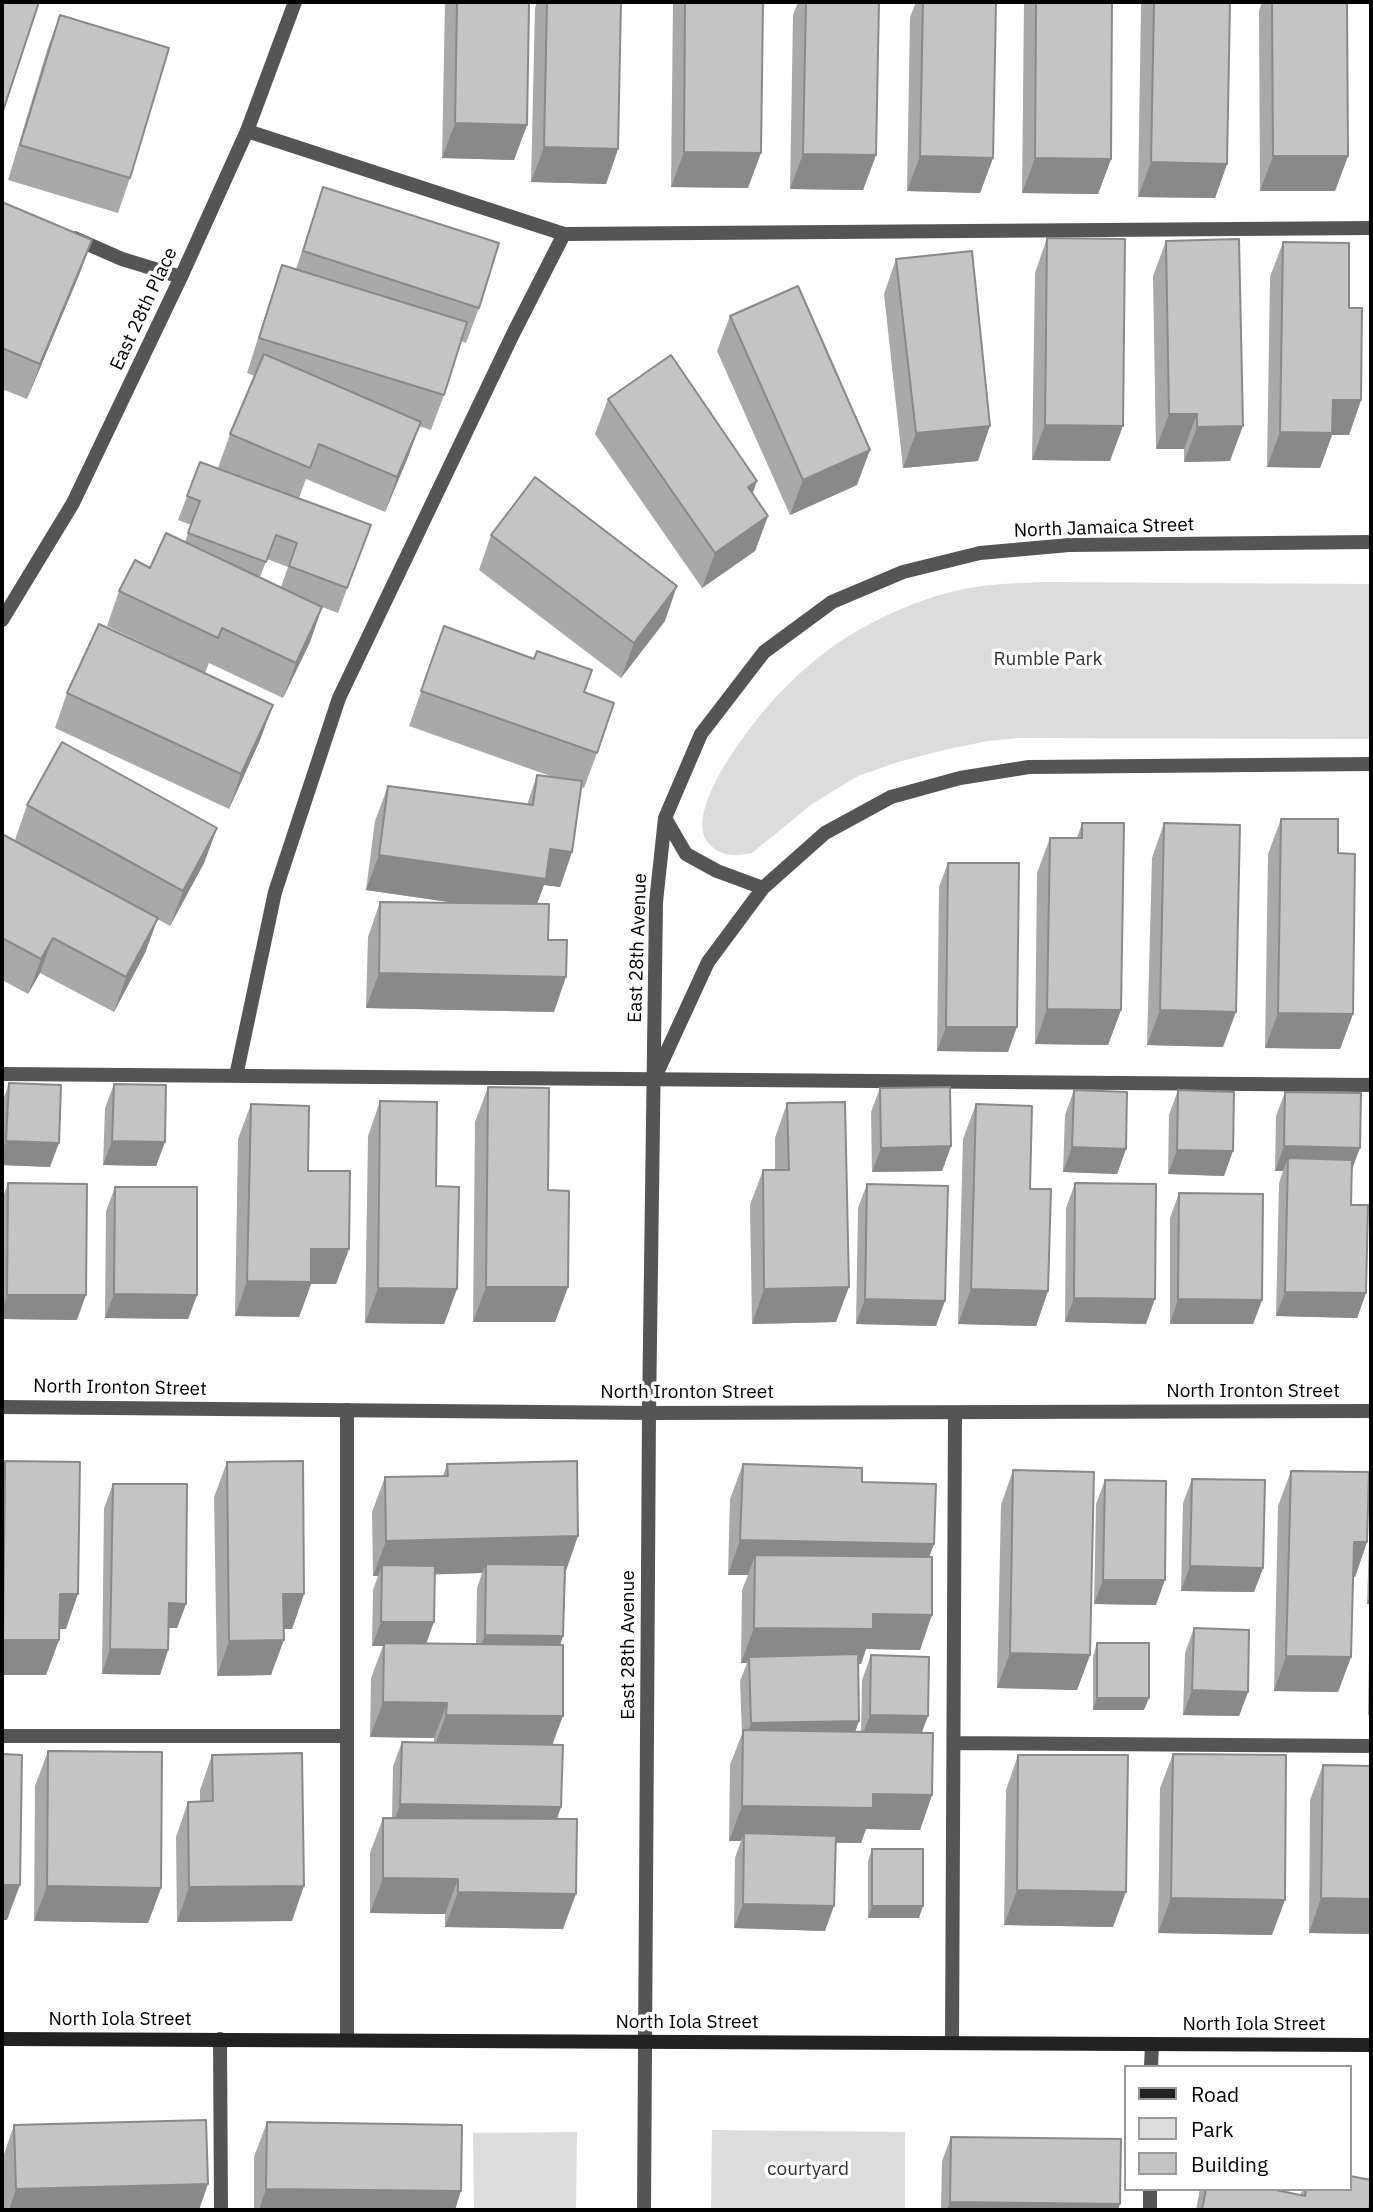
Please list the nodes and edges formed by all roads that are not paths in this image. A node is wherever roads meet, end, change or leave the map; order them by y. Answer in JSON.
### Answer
{"nodes":[{"id":1,"x":295,"y":2,"type":"edge"},
{"id":2,"x":247,"y":131,"type":"junction"},
{"id":3,"x":1371,"y":228,"type":"edge"},
{"id":4,"x":62,"y":233,"type":"edge"},
{"id":5,"x":564,"y":234,"type":"junction"},
{"id":6,"x":181,"y":277,"type":"junction"},
{"id":7,"x":1371,"y":542,"type":"edge"},
{"id":8,"x":2,"y":620,"type":"edge"},
{"id":9,"x":1371,"y":764,"type":"edge"},
{"id":10,"x":665,"y":818,"type":"junction"},
{"id":11,"x":764,"y":888,"type":"junction"},
{"id":12,"x":2,"y":1074,"type":"edge"},
{"id":13,"x":236,"y":1076,"type":"junction"},
{"id":14,"x":654,"y":1079,"type":"junction"},
{"id":15,"x":1371,"y":1085,"type":"edge"},
{"id":16,"x":2,"y":1407,"type":"edge"},
{"id":17,"x":347,"y":1410,"type":"junction"},
{"id":18,"x":1371,"y":1411,"type":"edge"},
{"id":19,"x":649,"y":1413,"type":"junction"},
{"id":20,"x":956,"y":1413,"type":"junction"},
{"id":21,"x":2,"y":1736,"type":"edge"},
{"id":22,"x":347,"y":1737,"type":"junction"},
{"id":23,"x":954,"y":1743,"type":"junction"},
{"id":24,"x":1371,"y":1746,"type":"edge"},
{"id":25,"x":2,"y":2039,"type":"edge"},
{"id":26,"x":220,"y":2039,"type":"junction"},
{"id":27,"x":347,"y":2040,"type":"junction"},
{"id":28,"x":647,"y":2042,"type":"junction"},
{"id":29,"x":952,"y":2043,"type":"junction"},
{"id":30,"x":1152,"y":2044,"type":"junction"},
{"id":31,"x":1371,"y":2045,"type":"edge"},
{"id":32,"x":1151,"y":2065,"type":"edge"},
{"id":33,"x":1150,"y":2191,"type":"edge"},
{"id":34,"x":221,"y":2210,"type":"edge"},
{"id":35,"x":645,"y":2210,"type":"edge"},
{"id":36,"x":1150,"y":2210,"type":"edge"}],
"edges":[{"from":1,"to":2,"type":"street","name":"East 28th Place"},
{"from":2,"to":5,"type":"street"},
{"from":2,"to":6,"type":"street","name":"East 28th Place"},
{"from":3,"to":5,"type":"street"},
{"from":4,"to":6,"type":"street"},
{"from":5,"to":13,"type":"street"},
{"from":6,"to":8,"type":"street","name":"East 28th Place"},
{"from":7,"to":10,"type":"street","name":"North Jamaica Street"},
{"from":9,"to":11,"type":"street"},
{"from":10,"to":11,"type":"street"},
{"from":10,"to":14,"type":"street","name":"East 28th Avenue"},
{"from":11,"to":14,"type":"street","name":"East 28th Avenue"},
{"from":12,"to":13,"type":"street"},
{"from":13,"to":14,"type":"street"},
{"from":14,"to":15,"type":"street"},
{"from":14,"to":19,"type":"street","name":"East 28th Avenue"},
{"from":16,"to":17,"type":"street","name":"North Ironton Street"},
{"from":17,"to":19,"type":"street","name":"North Ironton Street"},
{"from":17,"to":22,"type":"street"},
{"from":18,"to":20,"type":"street","name":"North Ironton Street"},
{"from":19,"to":20,"type":"street","name":"North Ironton Street"},
{"from":19,"to":28,"type":"street","name":"East 28th Avenue"},
{"from":20,"to":23,"type":"street"},
{"from":21,"to":22,"type":"street"},
{"from":22,"to":27,"type":"street"},
{"from":23,"to":24,"type":"street"},
{"from":23,"to":29,"type":"street"},
{"from":25,"to":26,"type":"street","name":"North Iola Street"},
{"from":26,"to":27,"type":"street","name":"North Iola Street"},
{"from":26,"to":34,"type":"street"},
{"from":27,"to":28,"type":"street","name":"North Iola Street"},
{"from":28,"to":29,"type":"street","name":"North Iola Street"},
{"from":28,"to":35,"type":"street","name":"East 28th Avenue"},
{"from":29,"to":30,"type":"street","name":"North Iola Street"},
{"from":30,"to":31,"type":"street","name":"North Iola Street"},
{"from":30,"to":32,"type":"street"},
{"from":33,"to":36,"type":"street"}]}
